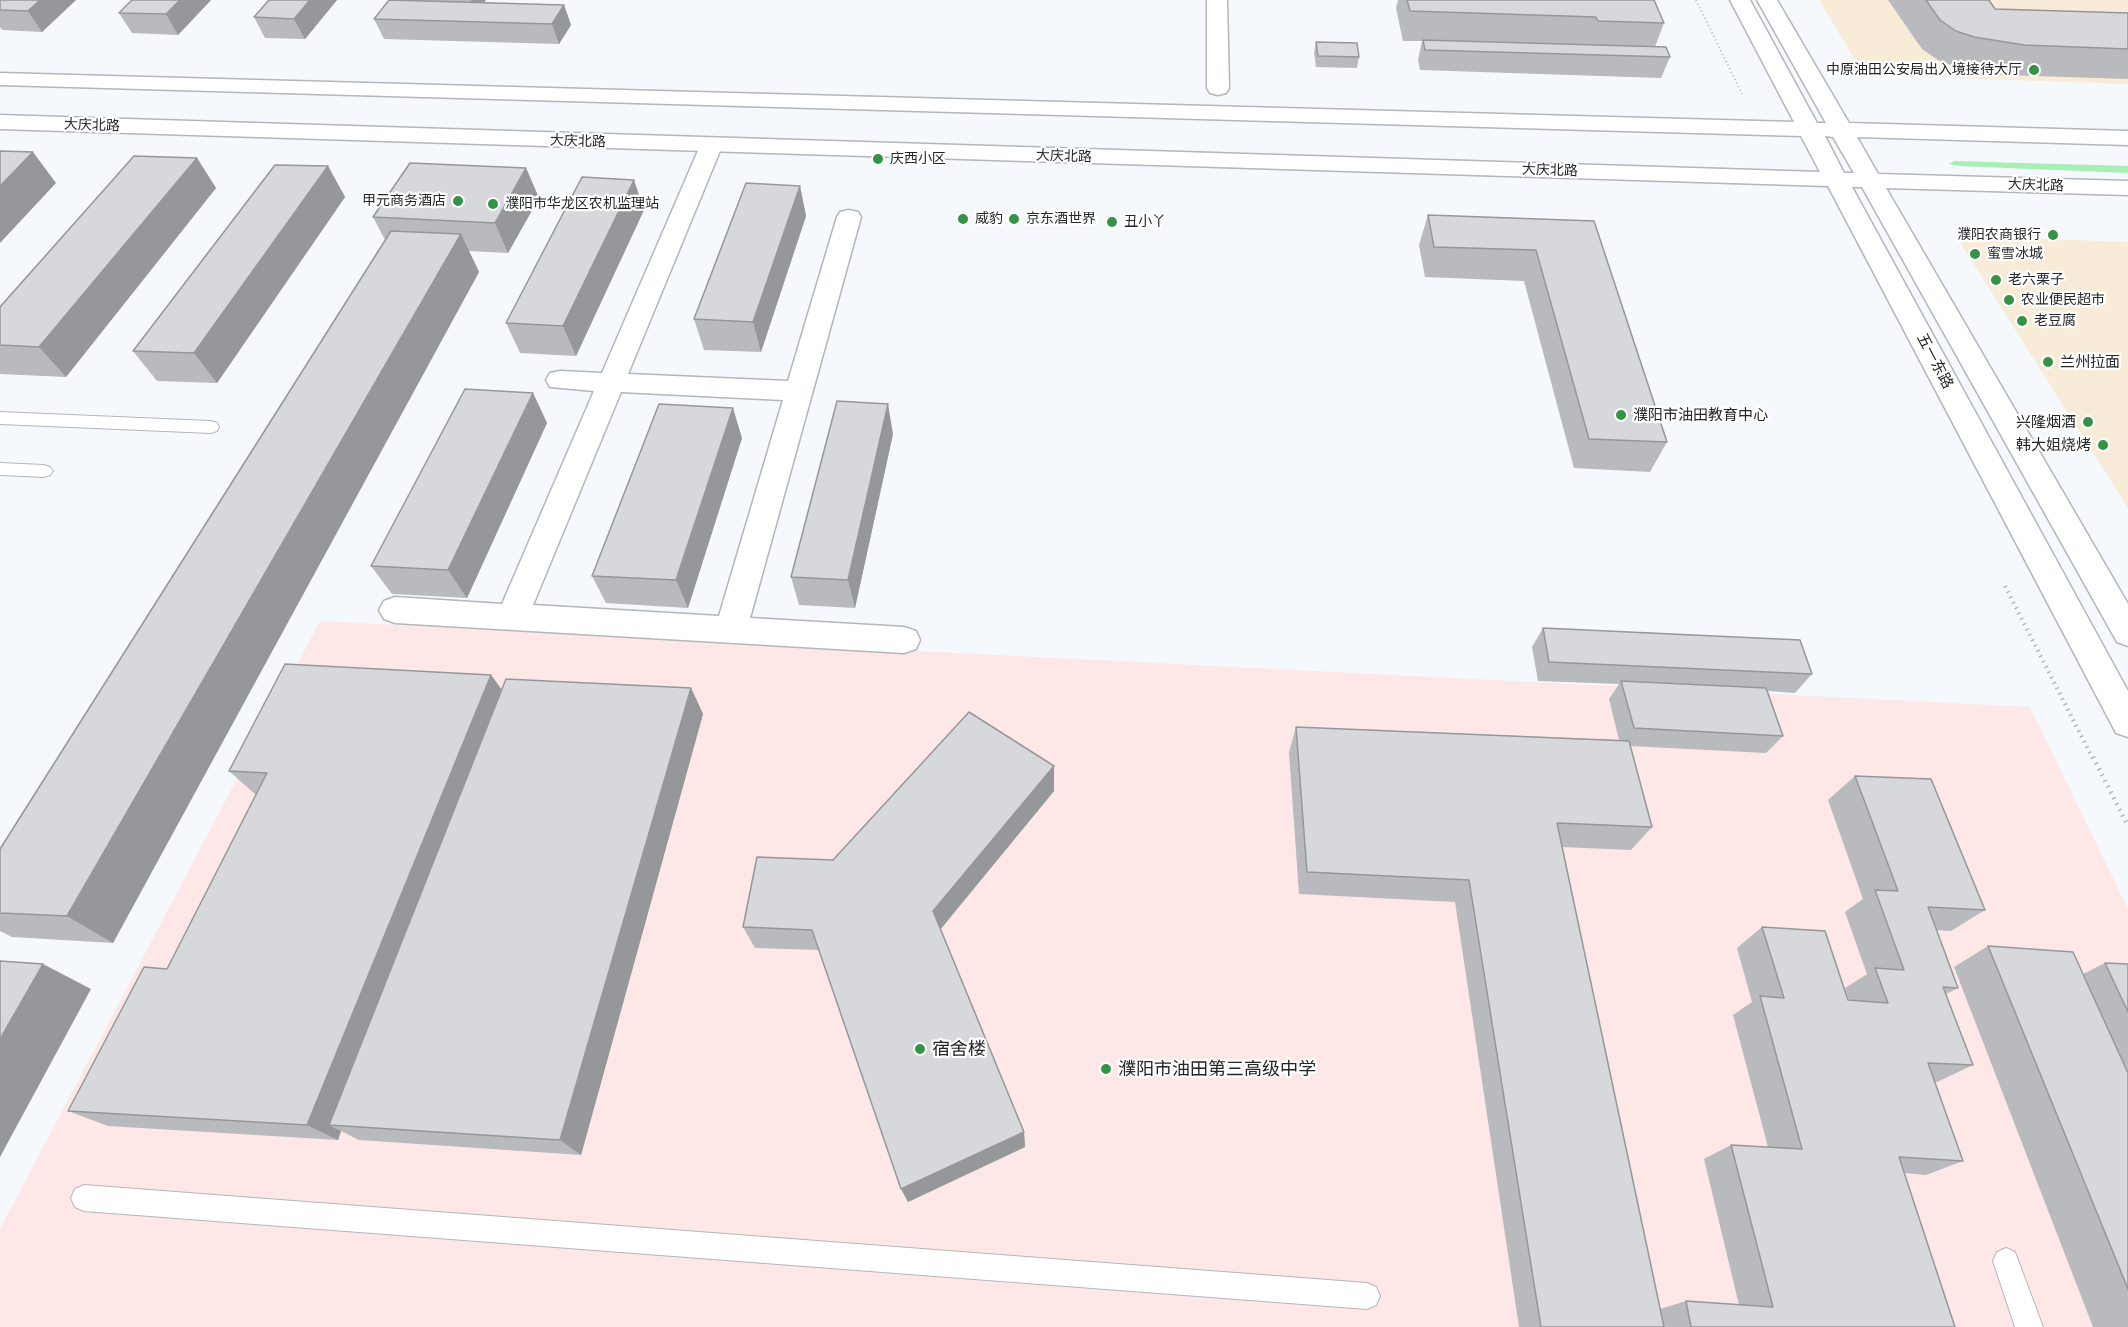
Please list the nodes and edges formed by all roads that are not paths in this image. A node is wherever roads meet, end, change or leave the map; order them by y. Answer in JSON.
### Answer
{"nodes":[{"id":1,"x":1216,"y":0,"type":"edge"},
{"id":2,"x":1740,"y":0,"type":"edge"},
{"id":3,"x":1767,"y":0,"type":"edge"},
{"id":4,"x":0,"y":79,"type":"edge"},
{"id":5,"x":1218,"y":88,"type":"dead end"},
{"id":6,"x":0,"y":122,"type":"edge"},
{"id":7,"x":1810,"y":129,"type":"junction"},
{"id":8,"x":1840,"y":130,"type":"junction"},
{"id":9,"x":2128,"y":138,"type":"edge"},
{"id":10,"x":711,"y":146,"type":"junction"},
{"id":11,"x":1837,"y":179,"type":"junction"},
{"id":12,"x":1868,"y":180,"type":"junction"},
{"id":13,"x":2128,"y":188,"type":"edge"},
{"id":14,"x":849,"y":217,"type":"dead end"},
{"id":15,"x":560,"y":380,"type":"dead end"},
{"id":16,"x":611,"y":382,"type":"junction"},
{"id":17,"x":799,"y":391,"type":"junction"},
{"id":18,"x":0,"y":417,"type":"edge"},
{"id":19,"x":212,"y":427,"type":"dead end"},
{"id":20,"x":0,"y":469,"type":"edge"},
{"id":21,"x":44,"y":471,"type":"dead end"},
{"id":22,"x":395,"y":610,"type":"dead end"},
{"id":23,"x":512,"y":617,"type":"junction"},
{"id":24,"x":731,"y":630,"type":"junction"},
{"id":25,"x":2128,"y":633,"type":"edge"},
{"id":26,"x":904,"y":640,"type":"dead end"},
{"id":27,"x":2128,"y":723,"type":"edge"},
{"id":28,"x":84,"y":1198,"type":"dead end"},
{"id":29,"x":2006,"y":1261,"type":"dead end"},
{"id":30,"x":1367,"y":1296,"type":"dead end"},
{"id":31,"x":2028,"y":1327,"type":"edge"}],
"edges":[{"from":1,"to":5,"type":"main road"},
{"from":2,"to":7,"type":"main road","name":"五一东路"},
{"from":3,"to":8,"type":"main road","name":"五一东路"},
{"from":4,"to":7,"type":"main road"},
{"from":6,"to":10,"type":"main road","name":"大庆北路"},
{"from":7,"to":8,"type":"main road"},
{"from":7,"to":11,"type":"main road","name":"五一东路"},
{"from":8,"to":9,"type":"main road"},
{"from":8,"to":12,"type":"main road","name":"五一东路"},
{"from":10,"to":11,"type":"main road","name":"大庆北路"},
{"from":10,"to":16,"type":"main road"},
{"from":11,"to":12,"type":"main road","name":"大庆北路"},
{"from":11,"to":27,"type":"main road","name":"五一东路"},
{"from":12,"to":13,"type":"main road","name":"大庆北路"},
{"from":12,"to":25,"type":"main road","name":"五一东路"},
{"from":14,"to":17,"type":"main road"},
{"from":15,"to":16,"type":"main road"},
{"from":16,"to":17,"type":"main road"},
{"from":16,"to":23,"type":"main road"},
{"from":17,"to":24,"type":"main road"},
{"from":18,"to":19,"type":"lane"},
{"from":20,"to":21,"type":"lane"},
{"from":22,"to":23,"type":"main road"},
{"from":23,"to":24,"type":"main road"},
{"from":24,"to":26,"type":"main road"},
{"from":28,"to":30,"type":"lane"},
{"from":29,"to":31,"type":"lane"}]}
